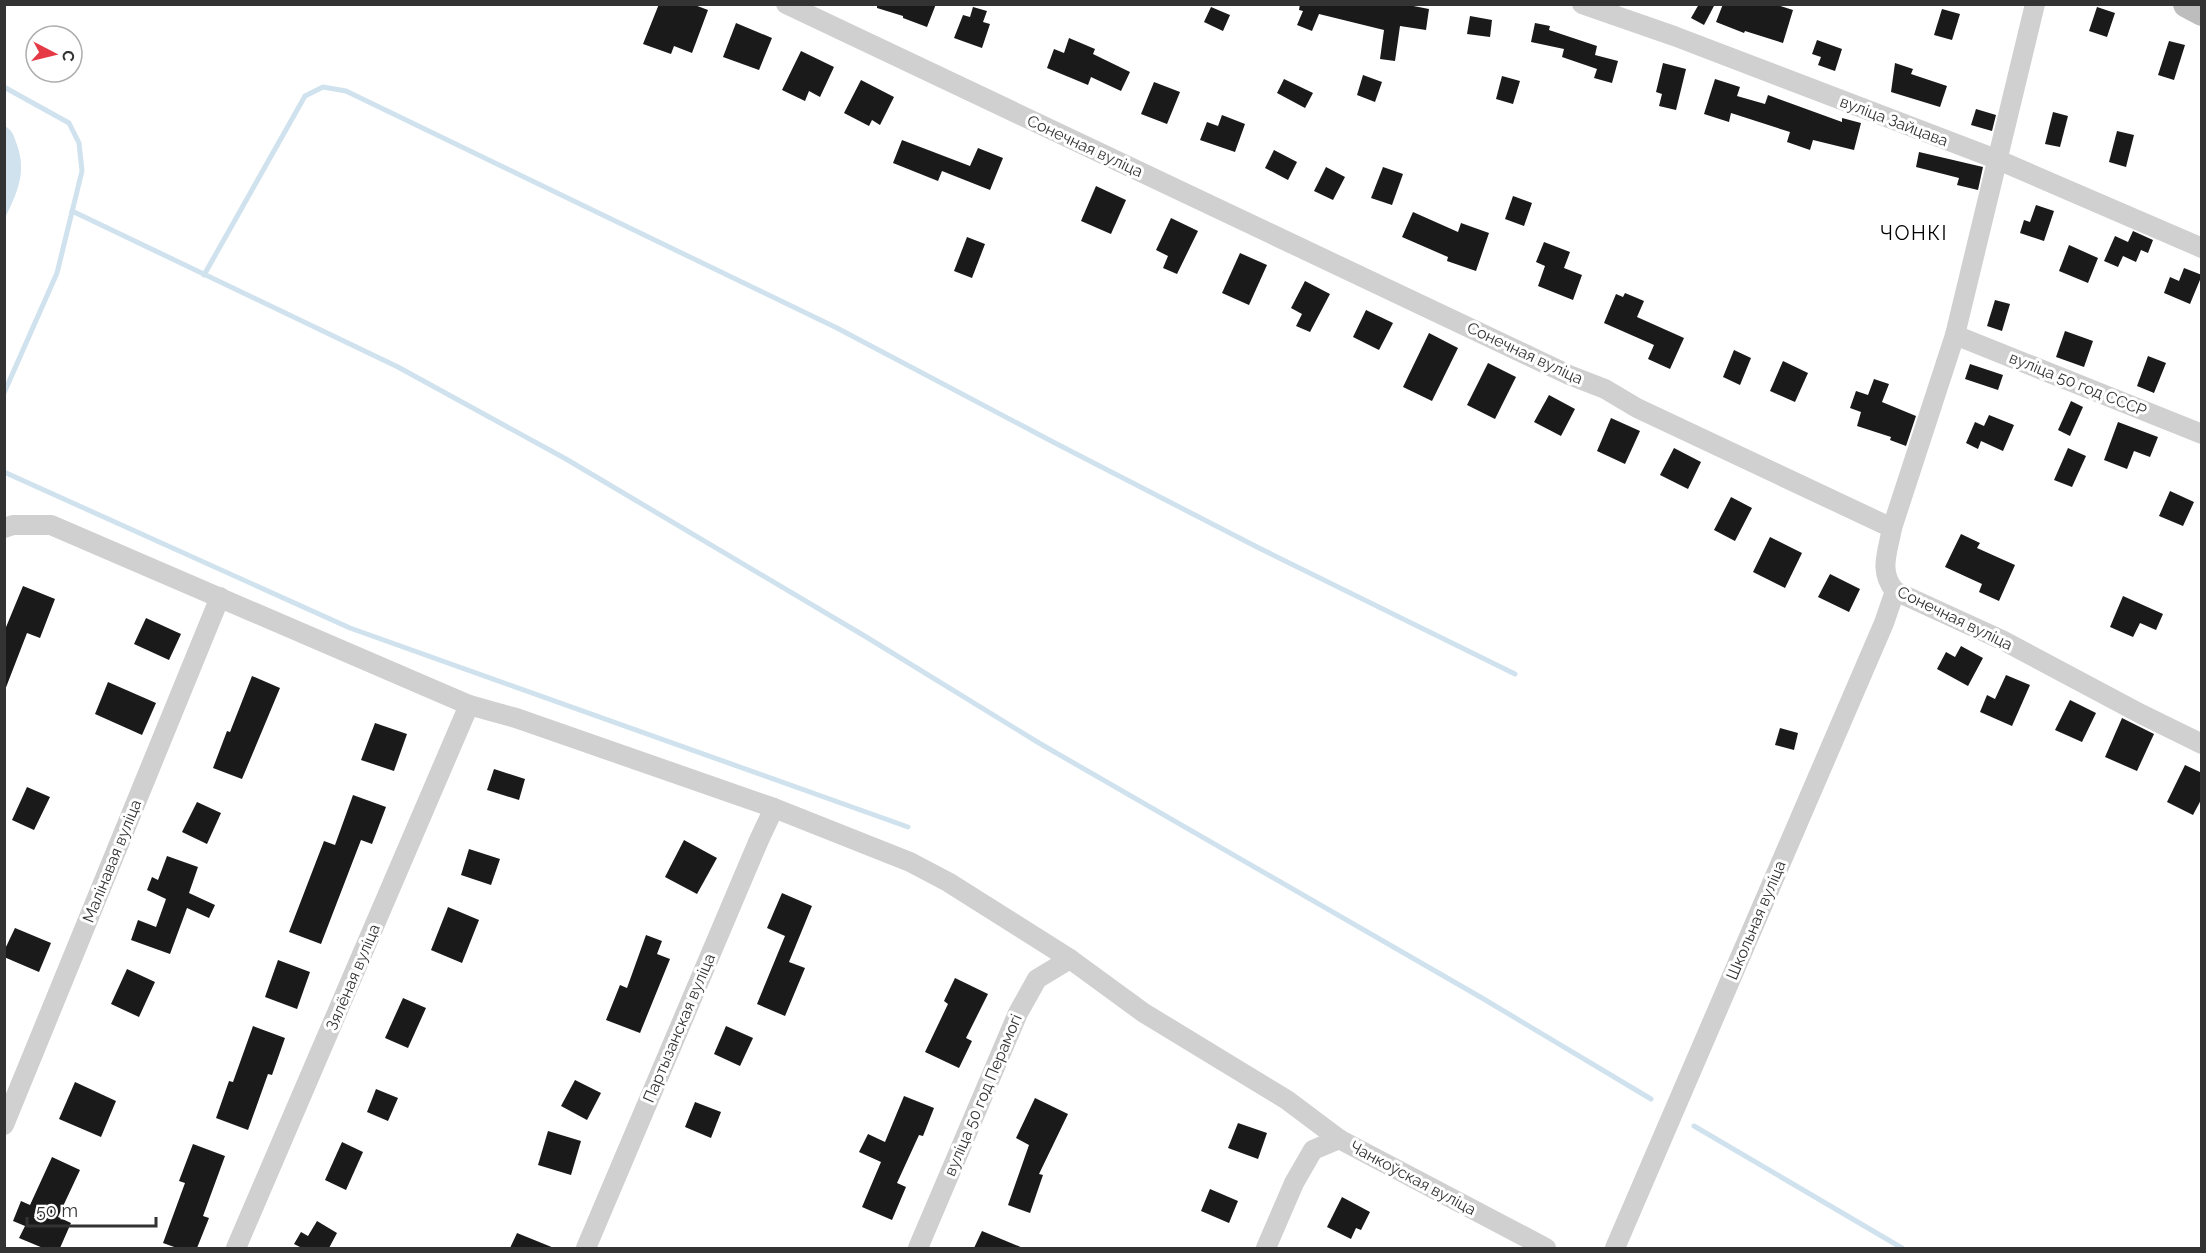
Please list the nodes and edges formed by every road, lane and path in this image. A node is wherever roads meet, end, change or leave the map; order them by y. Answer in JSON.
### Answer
{"nodes":[{"id":1,"x":786,"y":4,"type":"edge"},
{"id":2,"x":1582,"y":4,"type":"edge"},
{"id":3,"x":2035,"y":4,"type":"edge"},
{"id":4,"x":2187,"y":4,"type":"edge"},
{"id":5,"x":2202,"y":12,"type":"edge"},
{"id":6,"x":1996,"y":159,"type":"junction"},
{"id":7,"x":2202,"y":248,"type":"edge"},
{"id":8,"x":1955,"y":335,"type":"junction"},
{"id":9,"x":2202,"y":434,"type":"edge"},
{"id":10,"x":4,"y":528,"type":"edge"},
{"id":11,"x":1892,"y":528,"type":"junction"},
{"id":12,"x":1895,"y":591,"type":"junction"},
{"id":13,"x":220,"y":597,"type":"junction"},
{"id":14,"x":470,"y":705,"type":"junction"},
{"id":15,"x":2202,"y":744,"type":"edge"},
{"id":16,"x":774,"y":808,"type":"junction"},
{"id":17,"x":1070,"y":959,"type":"junction"},
{"id":18,"x":4,"y":1125,"type":"edge"},
{"id":19,"x":1339,"y":1139,"type":"junction"},
{"id":20,"x":236,"y":1248,"type":"edge"},
{"id":21,"x":586,"y":1248,"type":"edge"},
{"id":22,"x":918,"y":1248,"type":"edge"},
{"id":23,"x":1266,"y":1248,"type":"edge"},
{"id":24,"x":1546,"y":1248,"type":"edge"},
{"id":25,"x":1615,"y":1248,"type":"edge"}],
"edges":[{"from":1,"to":11,"type":"street","name":"Сонечная вуліца"},
{"from":2,"to":6,"type":"street","name":"вуліца Зайцава"},
{"from":3,"to":6,"type":"street"},
{"from":4,"to":5,"type":"street"},
{"from":6,"to":7,"type":"street","name":"вуліца Зайцава"},
{"from":6,"to":8,"type":"street"},
{"from":8,"to":9,"type":"street","name":"вуліца 50 год СССР"},
{"from":8,"to":11,"type":"street"},
{"from":10,"to":13,"type":"street"},
{"from":11,"to":12,"type":"street","name":"Сонечная вуліца"},
{"from":12,"to":15,"type":"street","name":"Сонечная вуліца"},
{"from":12,"to":25,"type":"street","name":"Школьная вуліца"},
{"from":13,"to":14,"type":"street"},
{"from":13,"to":18,"type":"street","name":"Малінавая вуліца"},
{"from":14,"to":16,"type":"street"},
{"from":14,"to":20,"type":"street","name":"Зялёная вуліца"},
{"from":16,"to":17,"type":"street"},
{"from":16,"to":21,"type":"street","name":"Партызанская вуліца"},
{"from":17,"to":19,"type":"street"},
{"from":17,"to":22,"type":"street","name":"вуліца 50 год Перамогі"},
{"from":19,"to":23,"type":"street","name":"Чанкоўская вуліца"},
{"from":19,"to":24,"type":"street","name":"Чанкоўская вуліца"}]}
